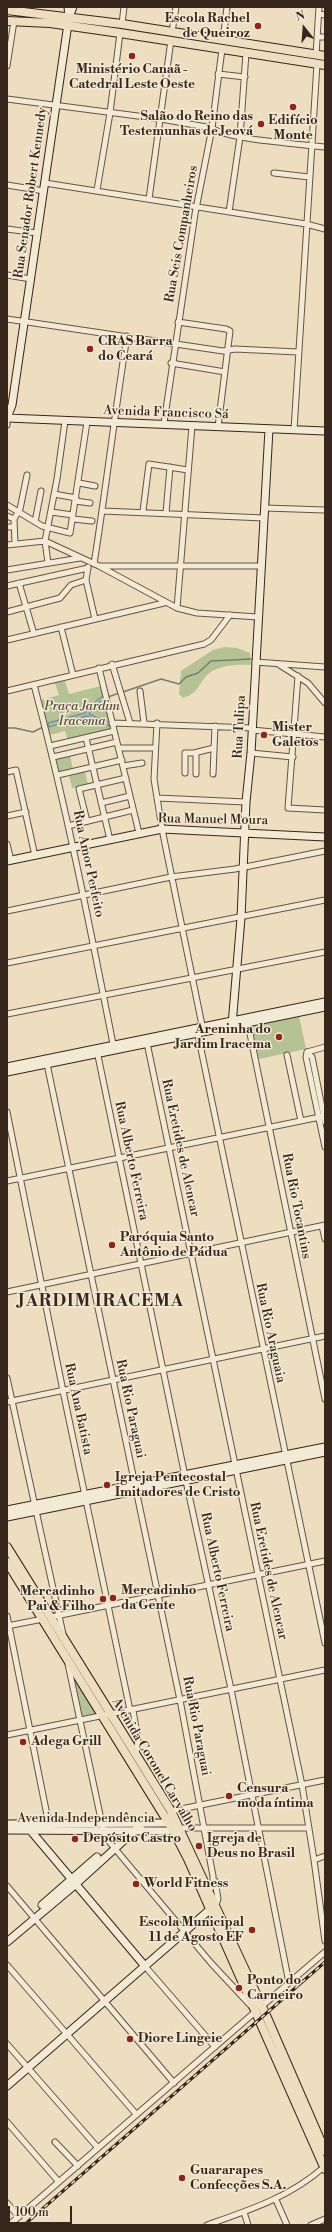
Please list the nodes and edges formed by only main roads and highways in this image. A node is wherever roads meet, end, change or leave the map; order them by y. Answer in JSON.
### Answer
{"nodes":[{"id":1,"x":12,"y":9,"type":"edge"},
{"id":2,"x":10,"y":21,"type":"edge"},
{"id":3,"x":121,"y":28,"type":"junction"},
{"id":4,"x":222,"y":45,"type":"junction"},
{"id":5,"x":325,"y":56,"type":"edge"},
{"id":6,"x":321,"y":65,"type":"edge"},
{"id":7,"x":7,"y":1547,"type":"edge"},
{"id":8,"x":7,"y":1562,"type":"edge"},
{"id":9,"x":47,"y":1618,"type":"junction"},
{"id":10,"x":108,"y":1716,"type":"junction"},
{"id":11,"x":174,"y":1827,"type":"junction"},
{"id":12,"x":213,"y":1907,"type":"junction"},
{"id":13,"x":325,"y":2151,"type":"edge"},
{"id":14,"x":325,"y":2167,"type":"edge"}],
"edges":[{"from":1,"to":3,"type":"main road"},
{"from":2,"to":3,"type":"main road"},
{"from":3,"to":4,"type":"main road"},
{"from":4,"to":5,"type":"main road"},
{"from":4,"to":6,"type":"main road"},
{"from":7,"to":9,"type":"main road","name":"Avenida Coronel Carvalho"},
{"from":8,"to":9,"type":"main road","name":"Avenida Coronel Carvalho"},
{"from":9,"to":10,"type":"main road","name":"Avenida Coronel Carvalho"},
{"from":9,"to":10,"type":"main road","name":"Avenida Coronel Carvalho"},
{"from":10,"to":11,"type":"main road","name":"Avenida Coronel Carvalho"},
{"from":10,"to":11,"type":"main road","name":"Avenida Coronel Carvalho"},
{"from":11,"to":12,"type":"main road","name":"Avenida Coronel Carvalho"},
{"from":11,"to":12,"type":"main road","name":"Avenida Coronel Carvalho"},
{"from":12,"to":13,"type":"main road","name":"Avenida Coronel Carvalho"},
{"from":12,"to":14,"type":"main road","name":"Avenida Coronel Carvalho"}]}
